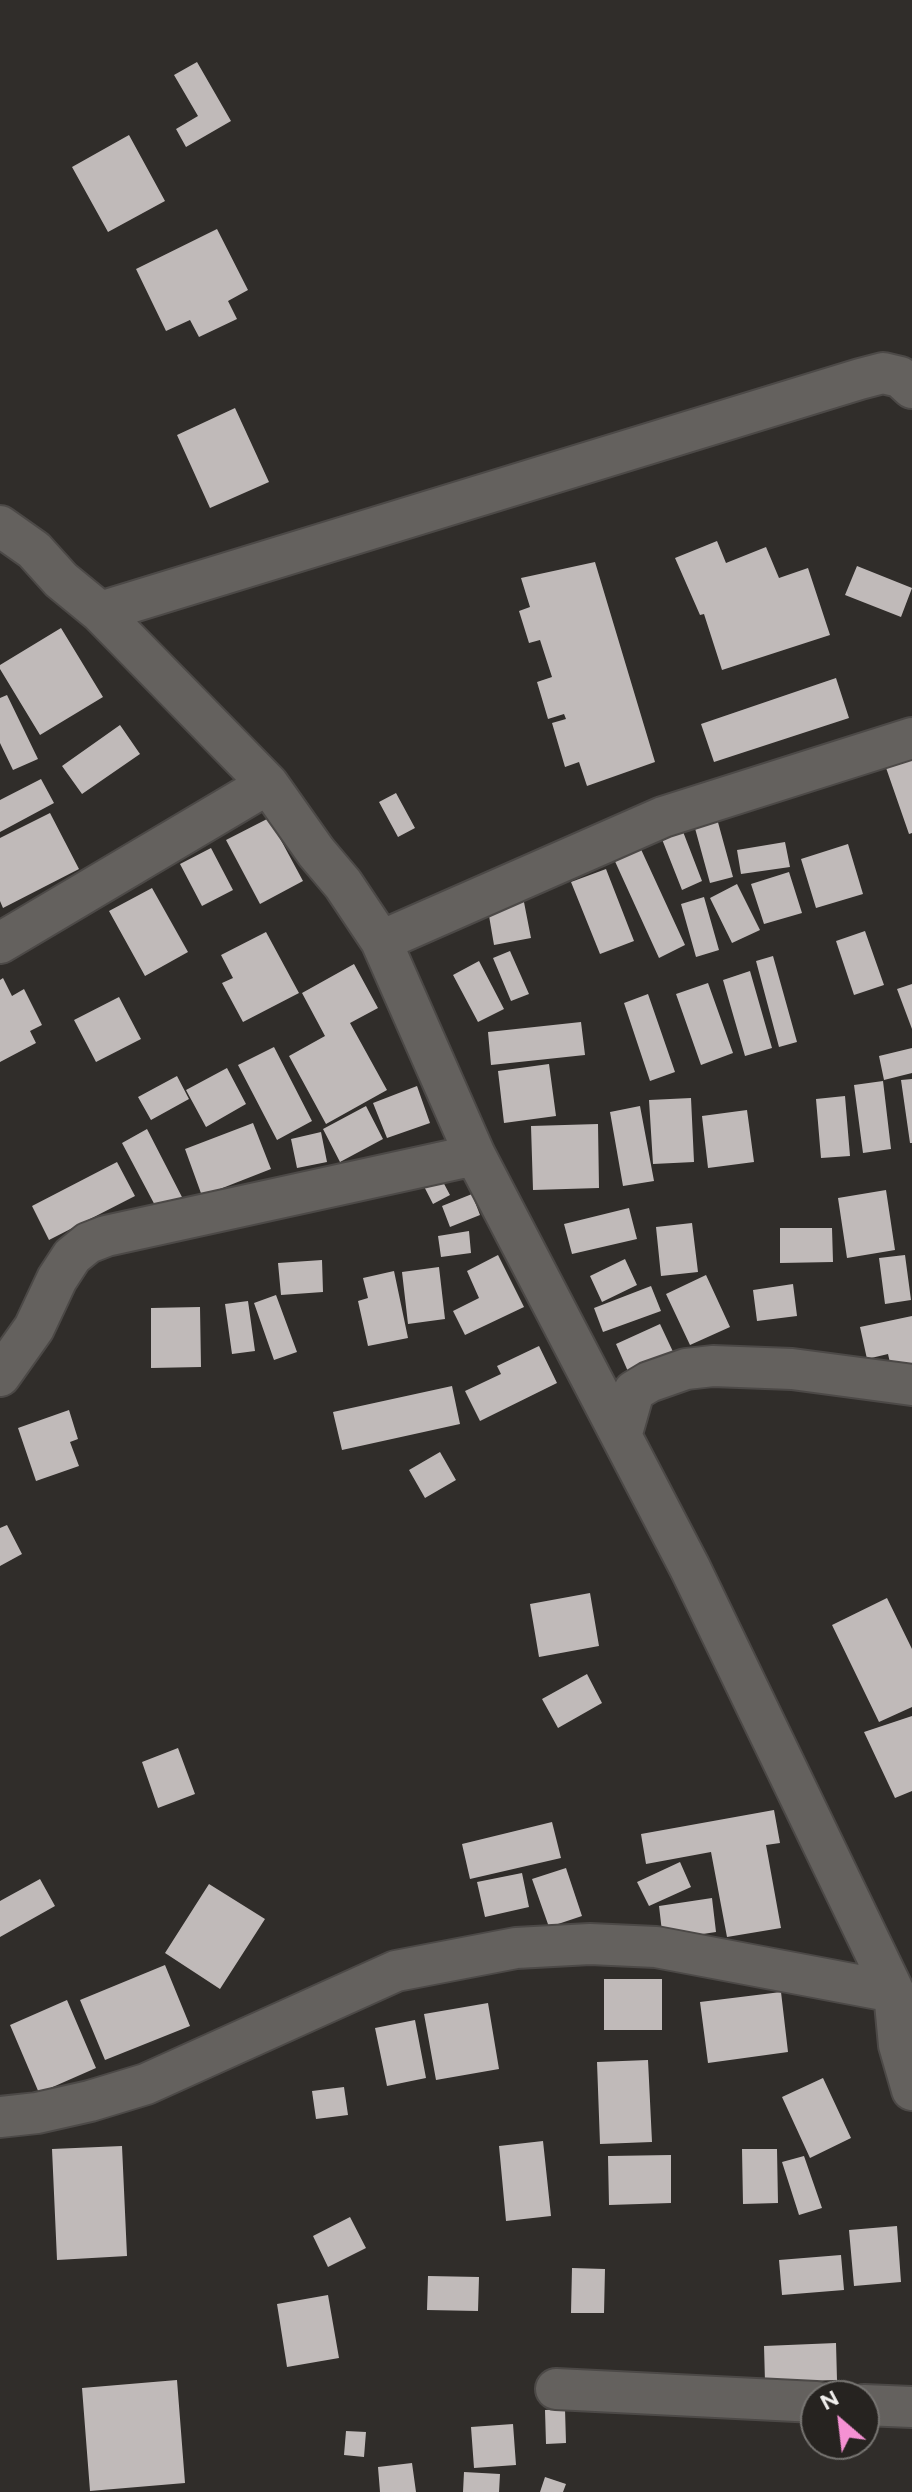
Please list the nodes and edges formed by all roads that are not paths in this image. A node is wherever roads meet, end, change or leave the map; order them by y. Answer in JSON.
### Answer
{"nodes":[{"id":1,"x":912,"y":388,"type":"edge"},
{"id":2,"x":0,"y":526,"type":"edge"},
{"id":3,"x":17,"y":558,"type":"edge"},
{"id":4,"x":100,"y":612,"type":"junction"},
{"id":5,"x":912,"y":738,"type":"edge"},
{"id":6,"x":268,"y":784,"type":"junction"},
{"id":7,"x":381,"y":941,"type":"junction"},
{"id":8,"x":0,"y":943,"type":"edge"},
{"id":9,"x":475,"y":1155,"type":"junction"},
{"id":10,"x":0,"y":1376,"type":"edge"},
{"id":11,"x":912,"y":1385,"type":"edge"},
{"id":12,"x":622,"y":1433,"type":"junction"},
{"id":13,"x":894,"y":1992,"type":"junction"},
{"id":14,"x":912,"y":2090,"type":"edge"},
{"id":15,"x":0,"y":2117,"type":"edge"},
{"id":16,"x":556,"y":2389,"type":"dead end"},
{"id":17,"x":800,"y":2401,"type":"edge"},
{"id":18,"x":880,"y":2406,"type":"edge"},
{"id":19,"x":912,"y":2407,"type":"edge"}],
"edges":[{"from":1,"to":4,"type":"street"},
{"from":2,"to":3,"type":"street"},
{"from":3,"to":4,"type":"street"},
{"from":4,"to":6,"type":"street"},
{"from":5,"to":7,"type":"street"},
{"from":6,"to":7,"type":"street"},
{"from":6,"to":8,"type":"street"},
{"from":7,"to":9,"type":"street"},
{"from":9,"to":10,"type":"street"},
{"from":9,"to":12,"type":"street"},
{"from":11,"to":12,"type":"street"},
{"from":12,"to":13,"type":"street"},
{"from":13,"to":14,"type":"street"},
{"from":13,"to":15,"type":"street"},
{"from":16,"to":17,"type":"street"},
{"from":18,"to":19,"type":"street"}]}
